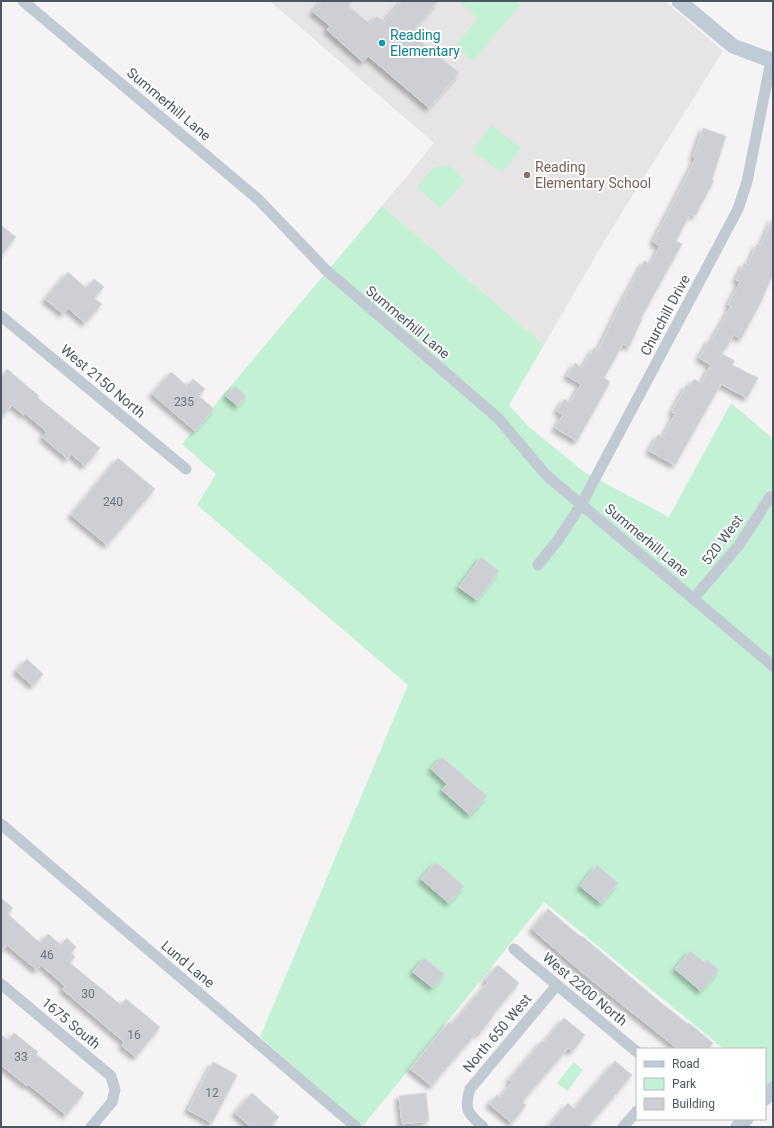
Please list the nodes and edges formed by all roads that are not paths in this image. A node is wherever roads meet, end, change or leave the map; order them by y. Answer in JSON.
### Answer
{"nodes":[{"id":1,"x":23,"y":1,"type":"edge"},
{"id":2,"x":679,"y":1,"type":"edge"},
{"id":3,"x":772,"y":57,"type":"edge"},
{"id":4,"x":1,"y":316,"type":"edge"},
{"id":5,"x":186,"y":469,"type":"dead end"},
{"id":6,"x":770,"y":497,"type":"dead end"},
{"id":7,"x":581,"y":504,"type":"junction"},
{"id":8,"x":538,"y":565,"type":"dead end"},
{"id":9,"x":694,"y":598,"type":"junction"},
{"id":10,"x":773,"y":666,"type":"edge"},
{"id":11,"x":1,"y":824,"type":"edge"},
{"id":12,"x":514,"y":949,"type":"dead end"},
{"id":13,"x":1,"y":984,"type":"edge"},
{"id":14,"x":557,"y":985,"type":"junction"},
{"id":15,"x":636,"y":1051,"type":"edge"},
{"id":16,"x":636,"y":1112,"type":"edge"},
{"id":17,"x":91,"y":1127,"type":"edge"},
{"id":18,"x":356,"y":1127,"type":"edge"},
{"id":19,"x":483,"y":1127,"type":"edge"},
{"id":20,"x":623,"y":1127,"type":"edge"}],
"edges":[{"from":1,"to":7,"type":"street","name":"Summerhill Lane"},
{"from":2,"to":3,"type":"street"},
{"from":3,"to":7,"type":"street","name":"Churchill Drive"},
{"from":4,"to":5,"type":"street","name":"West 2150 North"},
{"from":6,"to":9,"type":"street","name":"520 West"},
{"from":7,"to":8,"type":"street","name":"Churchill Drive"},
{"from":7,"to":9,"type":"street","name":"Summerhill Lane"},
{"from":9,"to":10,"type":"street","name":"Summerhill Lane"},
{"from":11,"to":18,"type":"street","name":"Lund Lane"},
{"from":12,"to":14,"type":"street","name":"West 2200 North"},
{"from":13,"to":17,"type":"street","name":"1675 South"},
{"from":14,"to":15,"type":"street","name":"West 2200 North"},
{"from":14,"to":19,"type":"street","name":"North 650 West"},
{"from":16,"to":20,"type":"street"}]}
